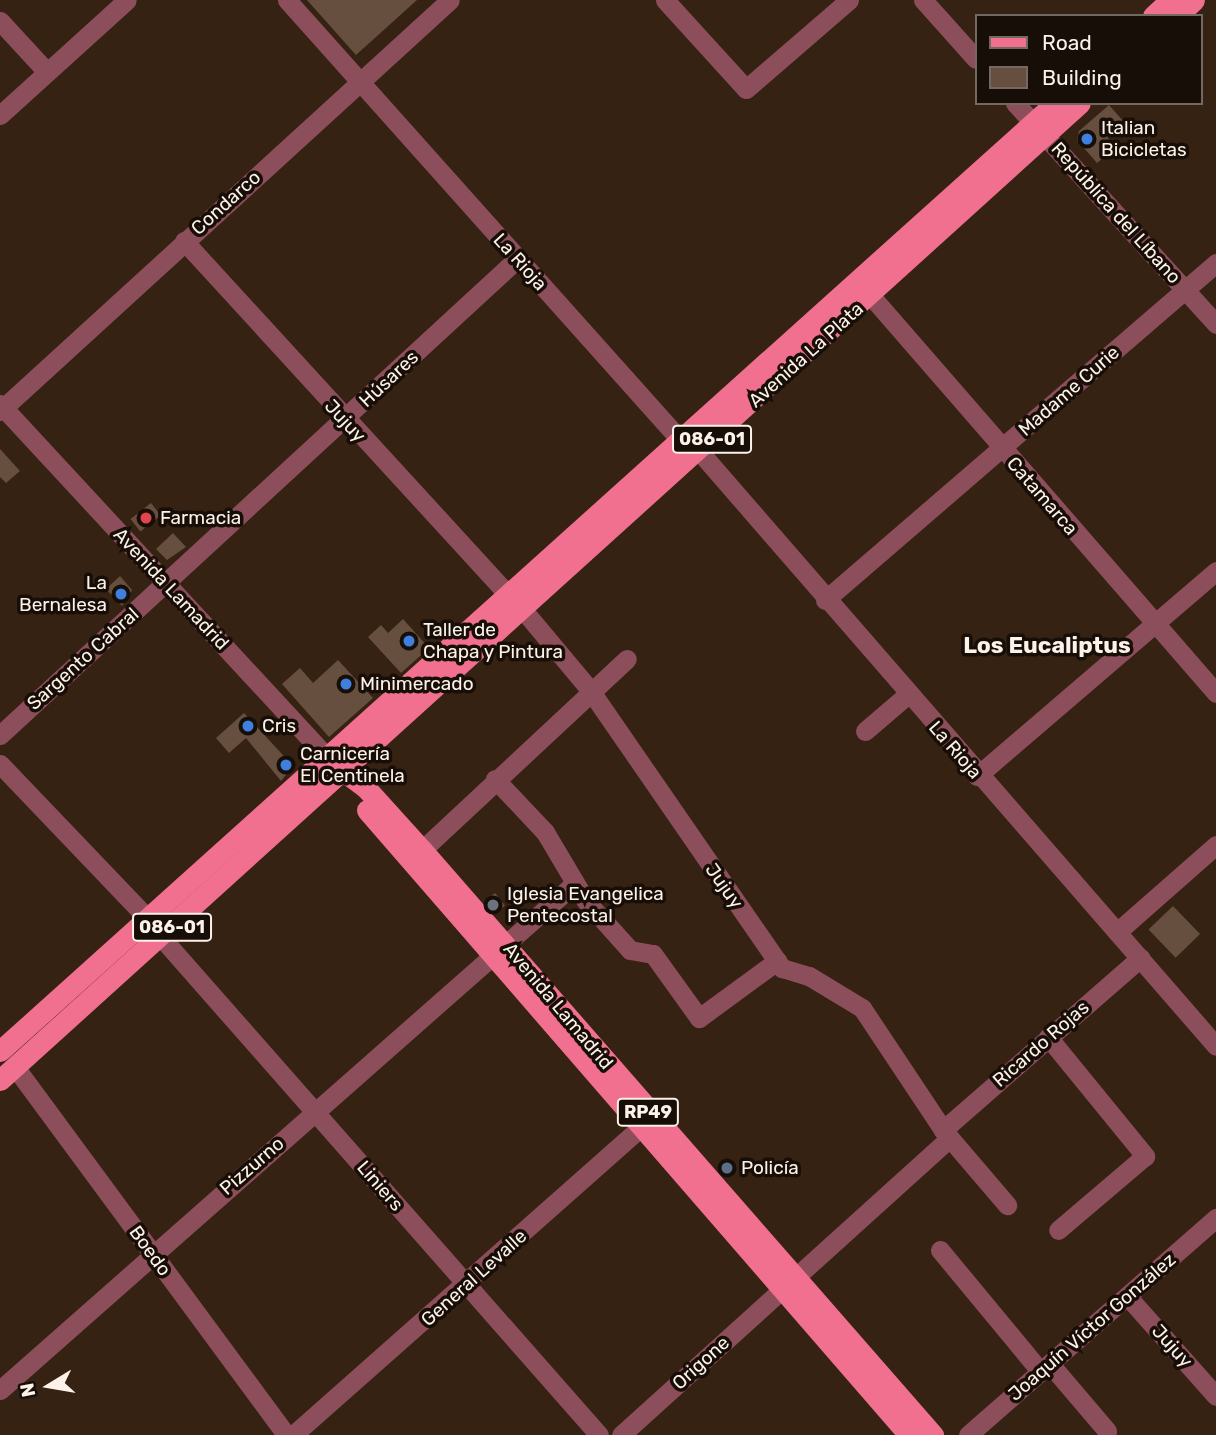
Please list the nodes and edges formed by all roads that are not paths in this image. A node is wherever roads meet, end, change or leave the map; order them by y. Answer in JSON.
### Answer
{"nodes":[{"id":1,"x":127,"y":0,"type":"edge"},
{"id":2,"x":287,"y":0,"type":"edge"},
{"id":3,"x":450,"y":0,"type":"edge"},
{"id":4,"x":665,"y":0,"type":"edge"},
{"id":5,"x":849,"y":0,"type":"edge"},
{"id":6,"x":923,"y":0,"type":"edge"},
{"id":7,"x":1170,"y":0,"type":"edge"},
{"id":8,"x":1194,"y":0,"type":"edge"},
{"id":9,"x":1155,"y":14,"type":"edge"},
{"id":10,"x":1179,"y":14,"type":"edge"},
{"id":11,"x":0,"y":22,"type":"edge"},
{"id":12,"x":974,"y":58,"type":"edge"},
{"id":13,"x":47,"y":72,"type":"junction"},
{"id":14,"x":360,"y":81,"type":"junction"},
{"id":15,"x":1017,"y":105,"type":"edge"},
{"id":16,"x":1054,"y":105,"type":"edge"},
{"id":17,"x":1077,"y":105,"type":"edge"},
{"id":18,"x":0,"y":115,"type":"edge"},
{"id":19,"x":1039,"y":128,"type":"junction"},
{"id":20,"x":184,"y":241,"type":"junction"},
{"id":21,"x":517,"y":259,"type":"junction"},
{"id":22,"x":1216,"y":263,"type":"edge"},
{"id":23,"x":1185,"y":289,"type":"junction"},
{"id":24,"x":871,"y":296,"type":"junction"},
{"id":25,"x":1216,"y":324,"type":"edge"},
{"id":26,"x":1,"y":408,"type":"edge"},
{"id":27,"x":344,"y":420,"type":"junction"},
{"id":28,"x":690,"y":446,"type":"junction"},
{"id":29,"x":1002,"y":449,"type":"junction"},
{"id":30,"x":1216,"y":571,"type":"edge"},
{"id":31,"x":166,"y":583,"type":"junction"},
{"id":32,"x":825,"y":600,"type":"junction"},
{"id":33,"x":517,"y":604,"type":"junction"},
{"id":34,"x":1153,"y":624,"type":"junction"},
{"id":35,"x":627,"y":659,"type":"dead end"},
{"id":36,"x":590,"y":690,"type":"junction"},
{"id":37,"x":1216,"y":693,"type":"edge"},
{"id":38,"x":907,"y":695,"type":"junction"},
{"id":39,"x":865,"y":731,"type":"dead end"},
{"id":40,"x":0,"y":734,"type":"edge"},
{"id":41,"x":0,"y":764,"type":"edge"},
{"id":42,"x":337,"y":767,"type":"junction"},
{"id":43,"x":977,"y":776,"type":"junction"},
{"id":44,"x":495,"y":779,"type":"junction"},
{"id":45,"x":1216,"y":845,"type":"edge"},
{"id":46,"x":422,"y":850,"type":"junction"},
{"id":47,"x":574,"y":884,"type":"junction"},
{"id":48,"x":155,"y":928,"type":"junction"},
{"id":49,"x":1117,"y":932,"type":"junction"},
{"id":50,"x":499,"y":949,"type":"junction"},
{"id":51,"x":1140,"y":958,"type":"junction"},
{"id":52,"x":776,"y":961,"type":"junction"},
{"id":53,"x":1048,"y":1037,"type":"junction"},
{"id":54,"x":1216,"y":1046,"type":"edge"},
{"id":55,"x":0,"y":1050,"type":"edge"},
{"id":56,"x":7,"y":1073,"type":"edge"},
{"id":57,"x":314,"y":1111,"type":"junction"},
{"id":58,"x":646,"y":1122,"type":"junction"},
{"id":59,"x":947,"y":1134,"type":"junction"},
{"id":60,"x":1007,"y":1205,"type":"dead end"},
{"id":61,"x":1216,"y":1218,"type":"edge"},
{"id":62,"x":1058,"y":1230,"type":"dead end"},
{"id":63,"x":940,"y":1250,"type":"dead end"},
{"id":64,"x":152,"y":1253,"type":"junction"},
{"id":65,"x":786,"y":1284,"type":"junction"},
{"id":66,"x":466,"y":1286,"type":"junction"},
{"id":67,"x":1128,"y":1297,"type":"junction"},
{"id":68,"x":1045,"y":1368,"type":"junction"},
{"id":69,"x":0,"y":1390,"type":"edge"},
{"id":70,"x":1216,"y":1396,"type":"edge"},
{"id":71,"x":1107,"y":1431,"type":"dead end"},
{"id":72,"x":286,"y":1435,"type":"edge"},
{"id":73,"x":293,"y":1435,"type":"edge"},
{"id":74,"x":600,"y":1435,"type":"edge"},
{"id":75,"x":621,"y":1435,"type":"edge"},
{"id":76,"x":909,"y":1435,"type":"edge"},
{"id":77,"x":933,"y":1435,"type":"edge"},
{"id":78,"x":968,"y":1435,"type":"edge"}],
"edges":[{"from":1,"to":13,"type":"street"},
{"from":2,"to":14,"type":"street","name":"La Rioja"},
{"from":3,"to":14,"type":"street","name":"Condarco"},
{"from":4,"to":5,"type":"street"},
{"from":6,"to":12,"type":"street"},
{"from":7,"to":9,"type":"main road"},
{"from":8,"to":10,"type":"main road"},
{"from":11,"to":13,"type":"street"},
{"from":13,"to":18,"type":"street"},
{"from":14,"to":20,"type":"street","name":"Condarco"},
{"from":14,"to":21,"type":"street","name":"La Rioja"},
{"from":15,"to":19,"type":"street","name":"República del Líbano"},
{"from":16,"to":19,"type":"main road","name":"Avenida La Plata","number":"086-01"},
{"from":17,"to":19,"type":"main road","name":"Avenida La Plata","number":"086-01"},
{"from":19,"to":23,"type":"street","name":"República del Líbano"},
{"from":19,"to":24,"type":"main road","name":"Avenida La Plata","number":"086-01"},
{"from":19,"to":28,"type":"main road","name":"Avenida La Plata","number":"086-01"},
{"from":20,"to":26,"type":"street","name":"Condarco"},
{"from":20,"to":27,"type":"street","name":"Jujuy"},
{"from":21,"to":27,"type":"street","name":"Húsares"},
{"from":21,"to":28,"type":"street","name":"La Rioja"},
{"from":22,"to":23,"type":"street","name":"Madame Curie"},
{"from":23,"to":25,"type":"street","name":"República del Líbano"},
{"from":23,"to":29,"type":"street","name":"Madame Curie"},
{"from":24,"to":28,"type":"main road","name":"Avenida La Plata","number":"086-01"},
{"from":24,"to":29,"type":"street","name":"Catamarca"},
{"from":26,"to":31,"type":"street","name":"Avenida Lamadrid","number":"RP49"},
{"from":27,"to":31,"type":"street","name":"Húsares"},
{"from":27,"to":33,"type":"street","name":"Jujuy"},
{"from":28,"to":32,"type":"street","name":"La Rioja"},
{"from":28,"to":33,"type":"main road","name":"Avenida La Plata","number":"086-01"},
{"from":29,"to":32,"type":"street","name":"Madame Curie"},
{"from":29,"to":34,"type":"street","name":"Catamarca"},
{"from":30,"to":34,"type":"street"},
{"from":31,"to":40,"type":"street","name":"Sargento Cabral"},
{"from":31,"to":42,"type":"street","name":"Avenida Lamadrid","number":"RP49"},
{"from":32,"to":38,"type":"street","name":"La Rioja"},
{"from":33,"to":36,"type":"street","name":"Jujuy"},
{"from":33,"to":42,"type":"main road","name":"Avenida La Plata","number":"086-01"},
{"from":34,"to":37,"type":"street","name":"Catamarca"},
{"from":34,"to":43,"type":"street"},
{"from":35,"to":36,"type":"street"},
{"from":36,"to":44,"type":"street"},
{"from":36,"to":52,"type":"street","name":"Jujuy"},
{"from":38,"to":39,"type":"street"},
{"from":38,"to":43,"type":"street","name":"La Rioja"},
{"from":41,"to":48,"type":"street","name":"Liniers"},
{"from":42,"to":46,"type":"main road","name":"Avenida Lamadrid","number":"RP49"},
{"from":42,"to":48,"type":"main road","number":"086-01"},
{"from":42,"to":50,"type":"main road","name":"Avenida Lamadrid","number":"RP49"},
{"from":43,"to":49,"type":"street","name":"La Rioja"},
{"from":44,"to":46,"type":"street"},
{"from":44,"to":47,"type":"street"},
{"from":45,"to":49,"type":"street"},
{"from":46,"to":50,"type":"main road","name":"Avenida Lamadrid","number":"RP49"},
{"from":47,"to":50,"type":"street","name":"Pizzurno"},
{"from":47,"to":52,"type":"street"},
{"from":48,"to":55,"type":"main road","number":"086-01"},
{"from":48,"to":56,"type":"main road","number":"086-01"},
{"from":48,"to":57,"type":"street","name":"Liniers"},
{"from":49,"to":51,"type":"street","name":"La Rioja"},
{"from":50,"to":57,"type":"street","name":"Pizzurno"},
{"from":50,"to":58,"type":"main road","name":"Avenida Lamadrid","number":"RP49"},
{"from":51,"to":53,"type":"street","name":"Ricardo Rojas"},
{"from":51,"to":54,"type":"street","name":"La Rioja"},
{"from":52,"to":59,"type":"street","name":"Jujuy"},
{"from":53,"to":59,"type":"street","name":"Ricardo Rojas"},
{"from":53,"to":62,"type":"street"},
{"from":56,"to":64,"type":"street","name":"Boedo"},
{"from":57,"to":64,"type":"street","name":"Pizzurno"},
{"from":57,"to":66,"type":"street","name":"Liniers"},
{"from":58,"to":65,"type":"main road","name":"Avenida Lamadrid","number":"RP49"},
{"from":58,"to":66,"type":"street","name":"General Levalle"},
{"from":59,"to":60,"type":"street","name":"Jujuy"},
{"from":59,"to":65,"type":"street","name":"Ricardo Rojas"},
{"from":61,"to":67,"type":"street","name":"Joaquín Víctor González"},
{"from":63,"to":68,"type":"street"},
{"from":64,"to":69,"type":"street","name":"Pizzurno"},
{"from":64,"to":72,"type":"street","name":"Boedo"},
{"from":65,"to":75,"type":"street","name":"Origone"},
{"from":65,"to":76,"type":"main road","name":"Avenida Lamadrid","number":"RP49"},
{"from":65,"to":77,"type":"main road","name":"Avenida Lamadrid","number":"RP49"},
{"from":66,"to":73,"type":"street","name":"General Levalle"},
{"from":66,"to":74,"type":"street","name":"Liniers"},
{"from":67,"to":68,"type":"street","name":"Joaquín Víctor González"},
{"from":67,"to":70,"type":"street","name":"Jujuy"},
{"from":68,"to":71,"type":"street"},
{"from":68,"to":78,"type":"street","name":"Joaquín Víctor González"}]}
